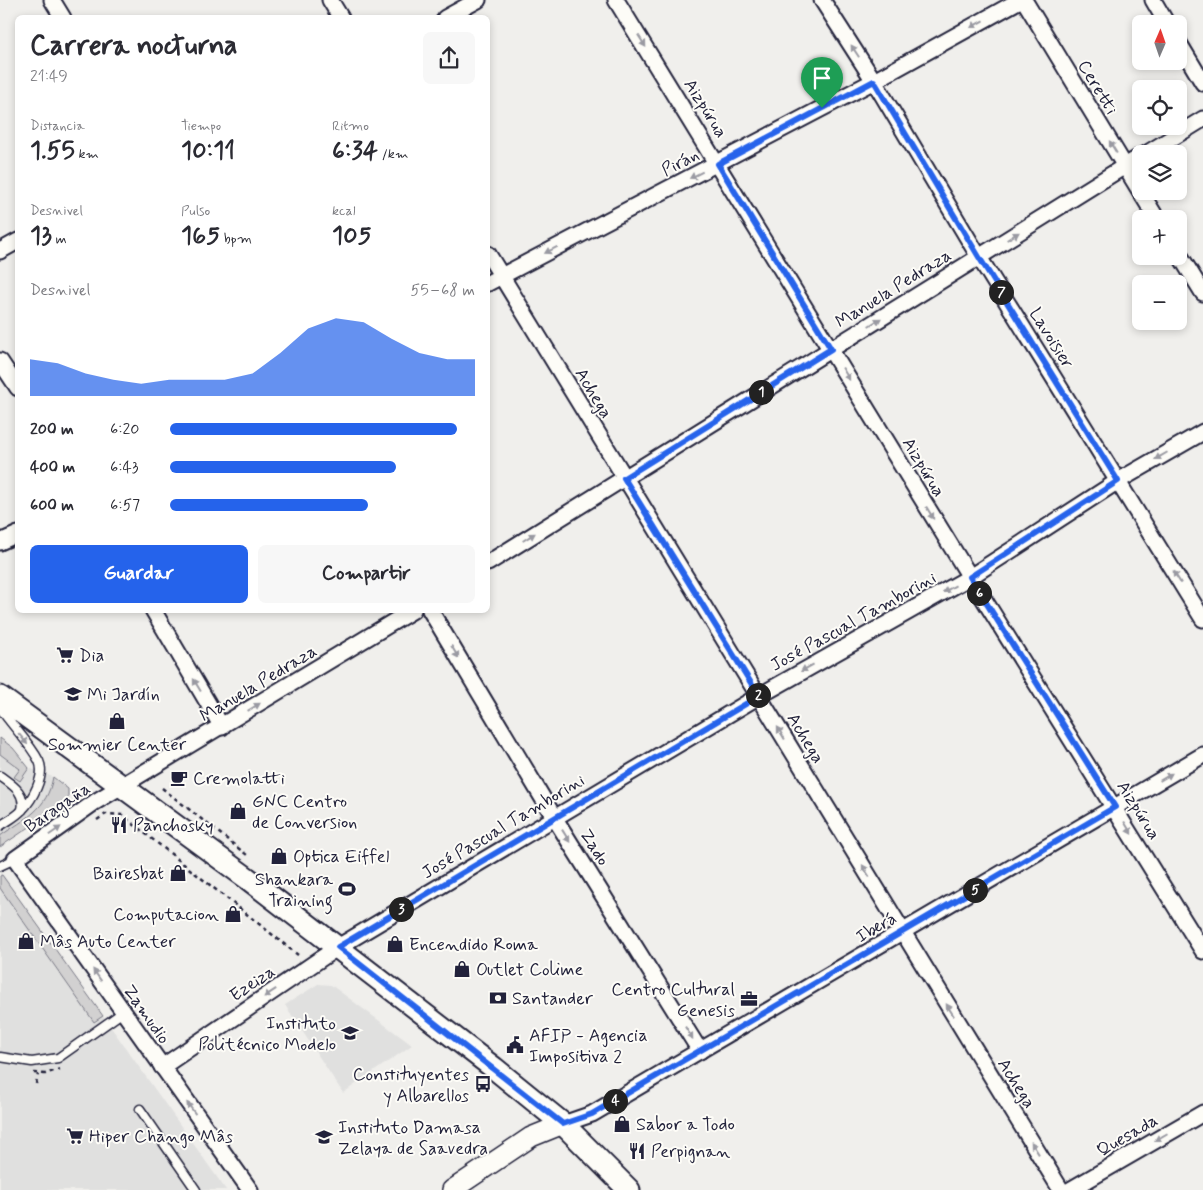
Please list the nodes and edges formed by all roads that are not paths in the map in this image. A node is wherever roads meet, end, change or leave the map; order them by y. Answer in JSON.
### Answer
{"nodes":[{"id":1,"x":52,"y":0,"type":"edge"},
{"id":2,"x":330,"y":0,"type":"edge"},
{"id":3,"x":476,"y":0,"type":"edge"},
{"id":4,"x":616,"y":0,"type":"edge"},
{"id":5,"x":822,"y":0,"type":"edge"},
{"id":6,"x":1020,"y":0,"type":"edge"},
{"id":7,"x":1024,"y":0,"type":"edge"},
{"id":8,"x":1153,"y":0,"type":"edge"},
{"id":9,"x":61,"y":15,"type":"edge"},
{"id":10,"x":339,"y":15,"type":"edge"},
{"id":11,"x":450,"y":15,"type":"edge"},
{"id":12,"x":1162,"y":15,"type":"edge"},
{"id":13,"x":1188,"y":58,"type":"edge"},
{"id":14,"x":874,"y":81,"type":"junction"},
{"id":15,"x":1203,"y":83,"type":"edge"},
{"id":16,"x":1203,"y":118,"type":"edge"},
{"id":17,"x":1160,"y":145,"type":"edge"},
{"id":18,"x":1132,"y":162,"type":"edge"},
{"id":19,"x":718,"y":164,"type":"junction"},
{"id":20,"x":1125,"y":167,"type":"junction"},
{"id":21,"x":1151,"y":210,"type":"edge"},
{"id":22,"x":15,"y":242,"type":"edge"},
{"id":23,"x":0,"y":250,"type":"edge"},
{"id":24,"x":490,"y":257,"type":"edge"},
{"id":25,"x":979,"y":257,"type":"junction"},
{"id":26,"x":1186,"y":265,"type":"edge"},
{"id":27,"x":501,"y":276,"type":"junction"},
{"id":28,"x":490,"y":282,"type":"edge"},
{"id":29,"x":1203,"y":293,"type":"edge"},
{"id":30,"x":831,"y":349,"type":"junction"},
{"id":31,"x":0,"y":361,"type":"edge"},
{"id":32,"x":15,"y":384,"type":"edge"},
{"id":33,"x":1203,"y":432,"type":"edge"},
{"id":34,"x":624,"y":478,"type":"junction"},
{"id":35,"x":1118,"y":481,"type":"junction"},
{"id":36,"x":15,"y":535,"type":"edge"},
{"id":37,"x":0,"y":542,"type":"edge"},
{"id":38,"x":490,"y":562,"type":"edge"},
{"id":39,"x":970,"y":577,"type":"junction"},
{"id":40,"x":155,"y":613,"type":"edge"},
{"id":41,"x":408,"y":613,"type":"edge"},
{"id":42,"x":432,"y":613,"type":"edge"},
{"id":43,"x":1203,"y":619,"type":"edge"},
{"id":44,"x":759,"y":696,"type":"junction"},
{"id":45,"x":0,"y":697,"type":"edge"},
{"id":46,"x":0,"y":708,"type":"edge"},
{"id":47,"x":222,"y":727,"type":"junction"},
{"id":48,"x":1203,"y":755,"type":"edge"},
{"id":49,"x":0,"y":776,"type":"edge"},
{"id":50,"x":122,"y":787,"type":"junction"},
{"id":51,"x":1115,"y":807,"type":"junction"},
{"id":52,"x":21,"y":812,"type":"junction"},
{"id":53,"x":554,"y":817,"type":"junction"},
{"id":54,"x":0,"y":826,"type":"edge"},
{"id":55,"x":15,"y":858,"type":"junction"},
{"id":56,"x":0,"y":866,"type":"edge"},
{"id":57,"x":903,"y":933,"type":"junction"},
{"id":58,"x":338,"y":947,"type":"junction"},
{"id":59,"x":1203,"y":951,"type":"edge"},
{"id":60,"x":123,"y":1012,"type":"junction"},
{"id":61,"x":700,"y":1051,"type":"junction"},
{"id":62,"x":0,"y":1057,"type":"edge"},
{"id":63,"x":162,"y":1067,"type":"junction"},
{"id":64,"x":140,"y":1109,"type":"dead end"},
{"id":65,"x":1203,"y":1113,"type":"edge"},
{"id":66,"x":563,"y":1124,"type":"junction"},
{"id":67,"x":196,"y":1190,"type":"edge"},
{"id":68,"x":250,"y":1190,"type":"edge"},
{"id":69,"x":452,"y":1190,"type":"edge"},
{"id":70,"x":629,"y":1190,"type":"edge"},
{"id":71,"x":1061,"y":1190,"type":"edge"},
{"id":72,"x":1070,"y":1190,"type":"edge"}],
"edges":[{"from":1,"to":9,"type":"street"},
{"from":2,"to":10,"type":"street"},
{"from":3,"to":11,"type":"street"},
{"from":4,"to":19,"type":"street","name":"Aizpúrua","one_way":true},
{"from":14,"to":5,"type":"street","name":"Lavoisier","one_way":true},
{"from":6,"to":14,"type":"street","name":"Pirán","one_way":true},
{"from":20,"to":7,"type":"street","name":"Ceretti","one_way":true},
{"from":8,"to":12,"type":"street"},
{"from":13,"to":15,"type":"street"},
{"from":14,"to":19,"type":"street","name":"Pirán"},
{"from":14,"to":25,"type":"street","name":"Lavoisier"},
{"from":16,"to":17,"type":"street"},
{"from":18,"to":20,"type":"street","name":"Manuela Pedraza"},
{"from":19,"to":27,"type":"street","name":"Pirán","one_way":true},
{"from":19,"to":30,"type":"street","name":"Aizpúrua"},
{"from":20,"to":21,"type":"street","name":"Ceretti"},
{"from":25,"to":20,"type":"street","name":"Manuela Pedraza","one_way":true},
{"from":22,"to":23,"type":"street"},
{"from":24,"to":27,"type":"street","name":"Achega"},
{"from":30,"to":25,"type":"street","name":"Manuela Pedraza","one_way":true},
{"from":25,"to":35,"type":"street","name":"Lavoisier"},
{"from":26,"to":29,"type":"street"},
{"from":27,"to":28,"type":"street","name":"Pirán"},
{"from":27,"to":34,"type":"street","name":"Achega"},
{"from":30,"to":34,"type":"street","name":"Manuela Pedraza"},
{"from":30,"to":39,"type":"street","name":"Aizpúrua","one_way":true},
{"from":31,"to":32,"type":"street"},
{"from":33,"to":35,"type":"street","name":"José Pascual Tamborini","one_way":true},
{"from":38,"to":34,"type":"street","name":"Manuela Pedraza","one_way":true},
{"from":34,"to":44,"type":"street","name":"Achega"},
{"from":35,"to":39,"type":"street","name":"José Pascual Tamborini"},
{"from":43,"to":35,"type":"street","name":"Lavoisier","one_way":true},
{"from":36,"to":37,"type":"street"},
{"from":39,"to":44,"type":"street","name":"José Pascual Tamborini","one_way":true},
{"from":39,"to":51,"type":"street","name":"Aizpúrua"},
{"from":47,"to":40,"type":"street","one_way":true},
{"from":47,"to":41,"type":"street","name":"Manuela Pedraza","one_way":true},
{"from":42,"to":53,"type":"street","name":"Zado","one_way":true},
{"from":44,"to":53,"type":"street","name":"José Pascual Tamborini"},
{"from":57,"to":44,"type":"street","name":"Achega","one_way":true},
{"from":45,"to":50,"type":"main road"},
{"from":46,"to":52,"type":"lane","one_way":true},
{"from":47,"to":50,"type":"street","name":"Manuela Pedraza"},
{"from":51,"to":48,"type":"street","name":"Iberá","one_way":true},
{"from":49,"to":52,"type":"lane"},
{"from":55,"to":50,"type":"street","name":"Baragaña","one_way":true},
{"from":50,"to":58,"type":"main road"},
{"from":51,"to":57,"type":"street","name":"Iberá"},
{"from":51,"to":59,"type":"street","name":"Aizpúrua","one_way":true},
{"from":52,"to":54,"type":"lane"},
{"from":53,"to":58,"type":"street","name":"José Pascual Tamborini"},
{"from":53,"to":61,"type":"street","name":"Zado","one_way":true},
{"from":55,"to":56,"type":"lane"},
{"from":60,"to":55,"type":"street","name":"Zamudio","one_way":true},
{"from":57,"to":61,"type":"street","name":"Iberá"},
{"from":71,"to":57,"type":"street","name":"Achega","one_way":true},
{"from":58,"to":63,"type":"street","name":"Ezeiza","one_way":true},
{"from":58,"to":66,"type":"main road"},
{"from":60,"to":62,"type":"lane"},
{"from":60,"to":63,"type":"street","name":"Zamudio"},
{"from":61,"to":66,"type":"street","name":"Iberá"},
{"from":68,"to":63,"type":"street","name":"Zamudio","one_way":true},
{"from":64,"to":67,"type":"lane"},
{"from":65,"to":72,"type":"street","name":"Quesada","one_way":true},
{"from":66,"to":69,"type":"street"},
{"from":66,"to":70,"type":"main road"}]}
